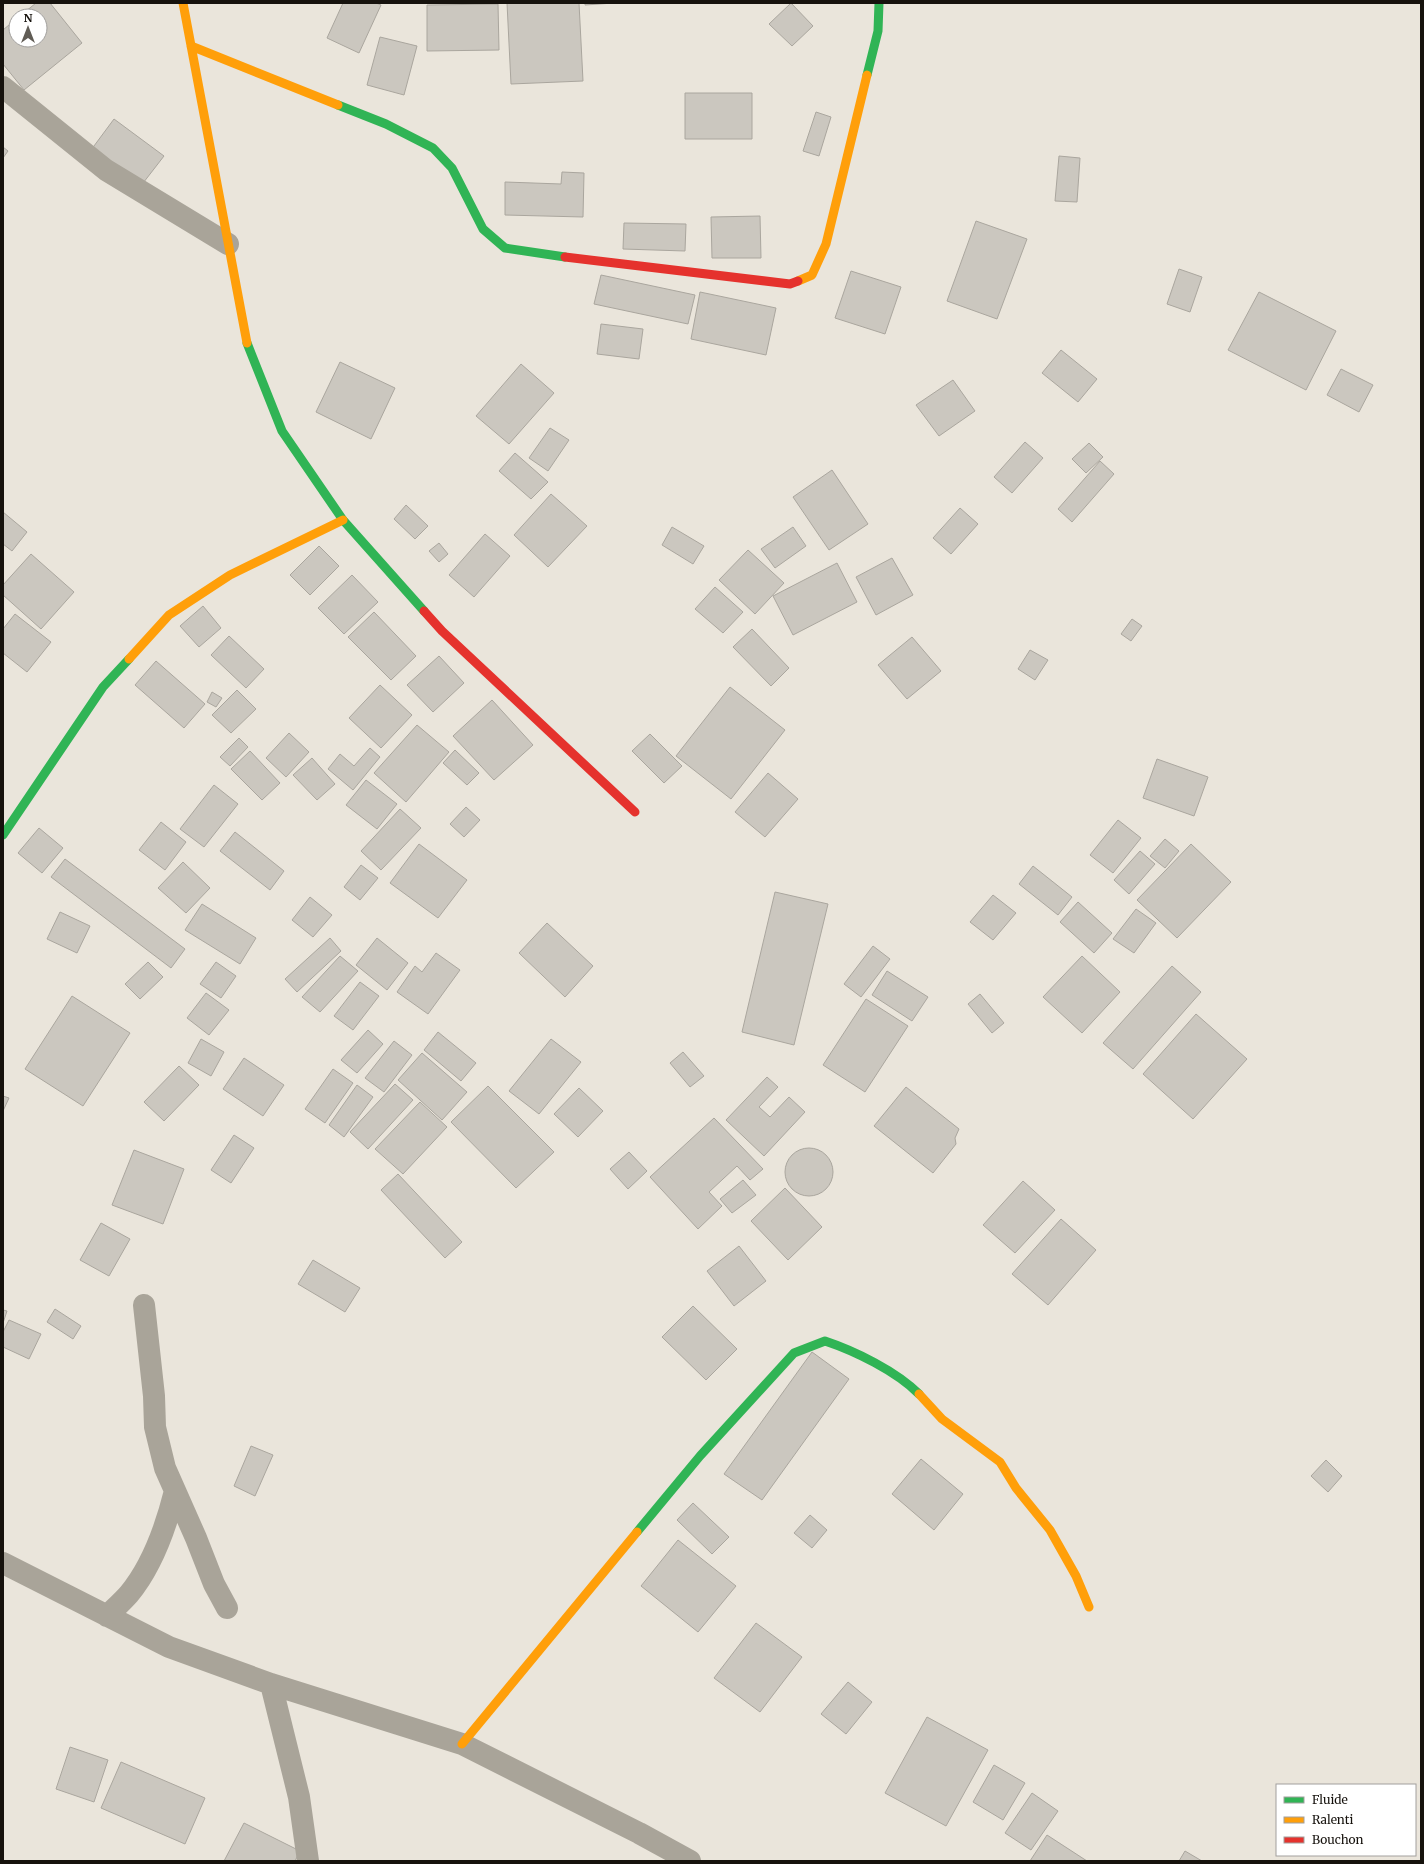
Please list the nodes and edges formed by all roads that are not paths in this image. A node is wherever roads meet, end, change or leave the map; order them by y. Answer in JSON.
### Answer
{"nodes":[{"id":1,"x":183,"y":3,"type":"edge"},
{"id":2,"x":879,"y":3,"type":"edge"},
{"id":3,"x":191,"y":46,"type":"junction"},
{"id":4,"x":3,"y":87,"type":"edge"},
{"id":5,"x":228,"y":244,"type":"junction"},
{"id":6,"x":343,"y":520,"type":"junction"},
{"id":7,"x":635,"y":812,"type":"dead end"},
{"id":8,"x":3,"y":835,"type":"edge"},
{"id":9,"x":144,"y":1305,"type":"dead end"},
{"id":10,"x":175,"y":1491,"type":"junction"},
{"id":11,"x":3,"y":1563,"type":"edge"},
{"id":12,"x":1089,"y":1607,"type":"dead end"},
{"id":13,"x":227,"y":1608,"type":"dead end"},
{"id":14,"x":107,"y":1616,"type":"junction"},
{"id":15,"x":271,"y":1684,"type":"junction"},
{"id":16,"x":462,"y":1744,"type":"junction"},
{"id":17,"x":308,"y":1861,"type":"edge"},
{"id":18,"x":690,"y":1861,"type":"edge"}],
"edges":[{"from":1,"to":3,"type":"street"},
{"from":2,"to":3,"type":"street"},
{"from":3,"to":5,"type":"street"},
{"from":4,"to":5,"type":"street"},
{"from":5,"to":6,"type":"street"},
{"from":6,"to":7,"type":"street"},
{"from":6,"to":8,"type":"street"},
{"from":9,"to":10,"type":"street"},
{"from":10,"to":13,"type":"street"},
{"from":10,"to":14,"type":"street"},
{"from":11,"to":14,"type":"street"},
{"from":12,"to":16,"type":"street"},
{"from":14,"to":15,"type":"street"},
{"from":15,"to":16,"type":"street"},
{"from":15,"to":17,"type":"street"},
{"from":16,"to":18,"type":"street"}]}
